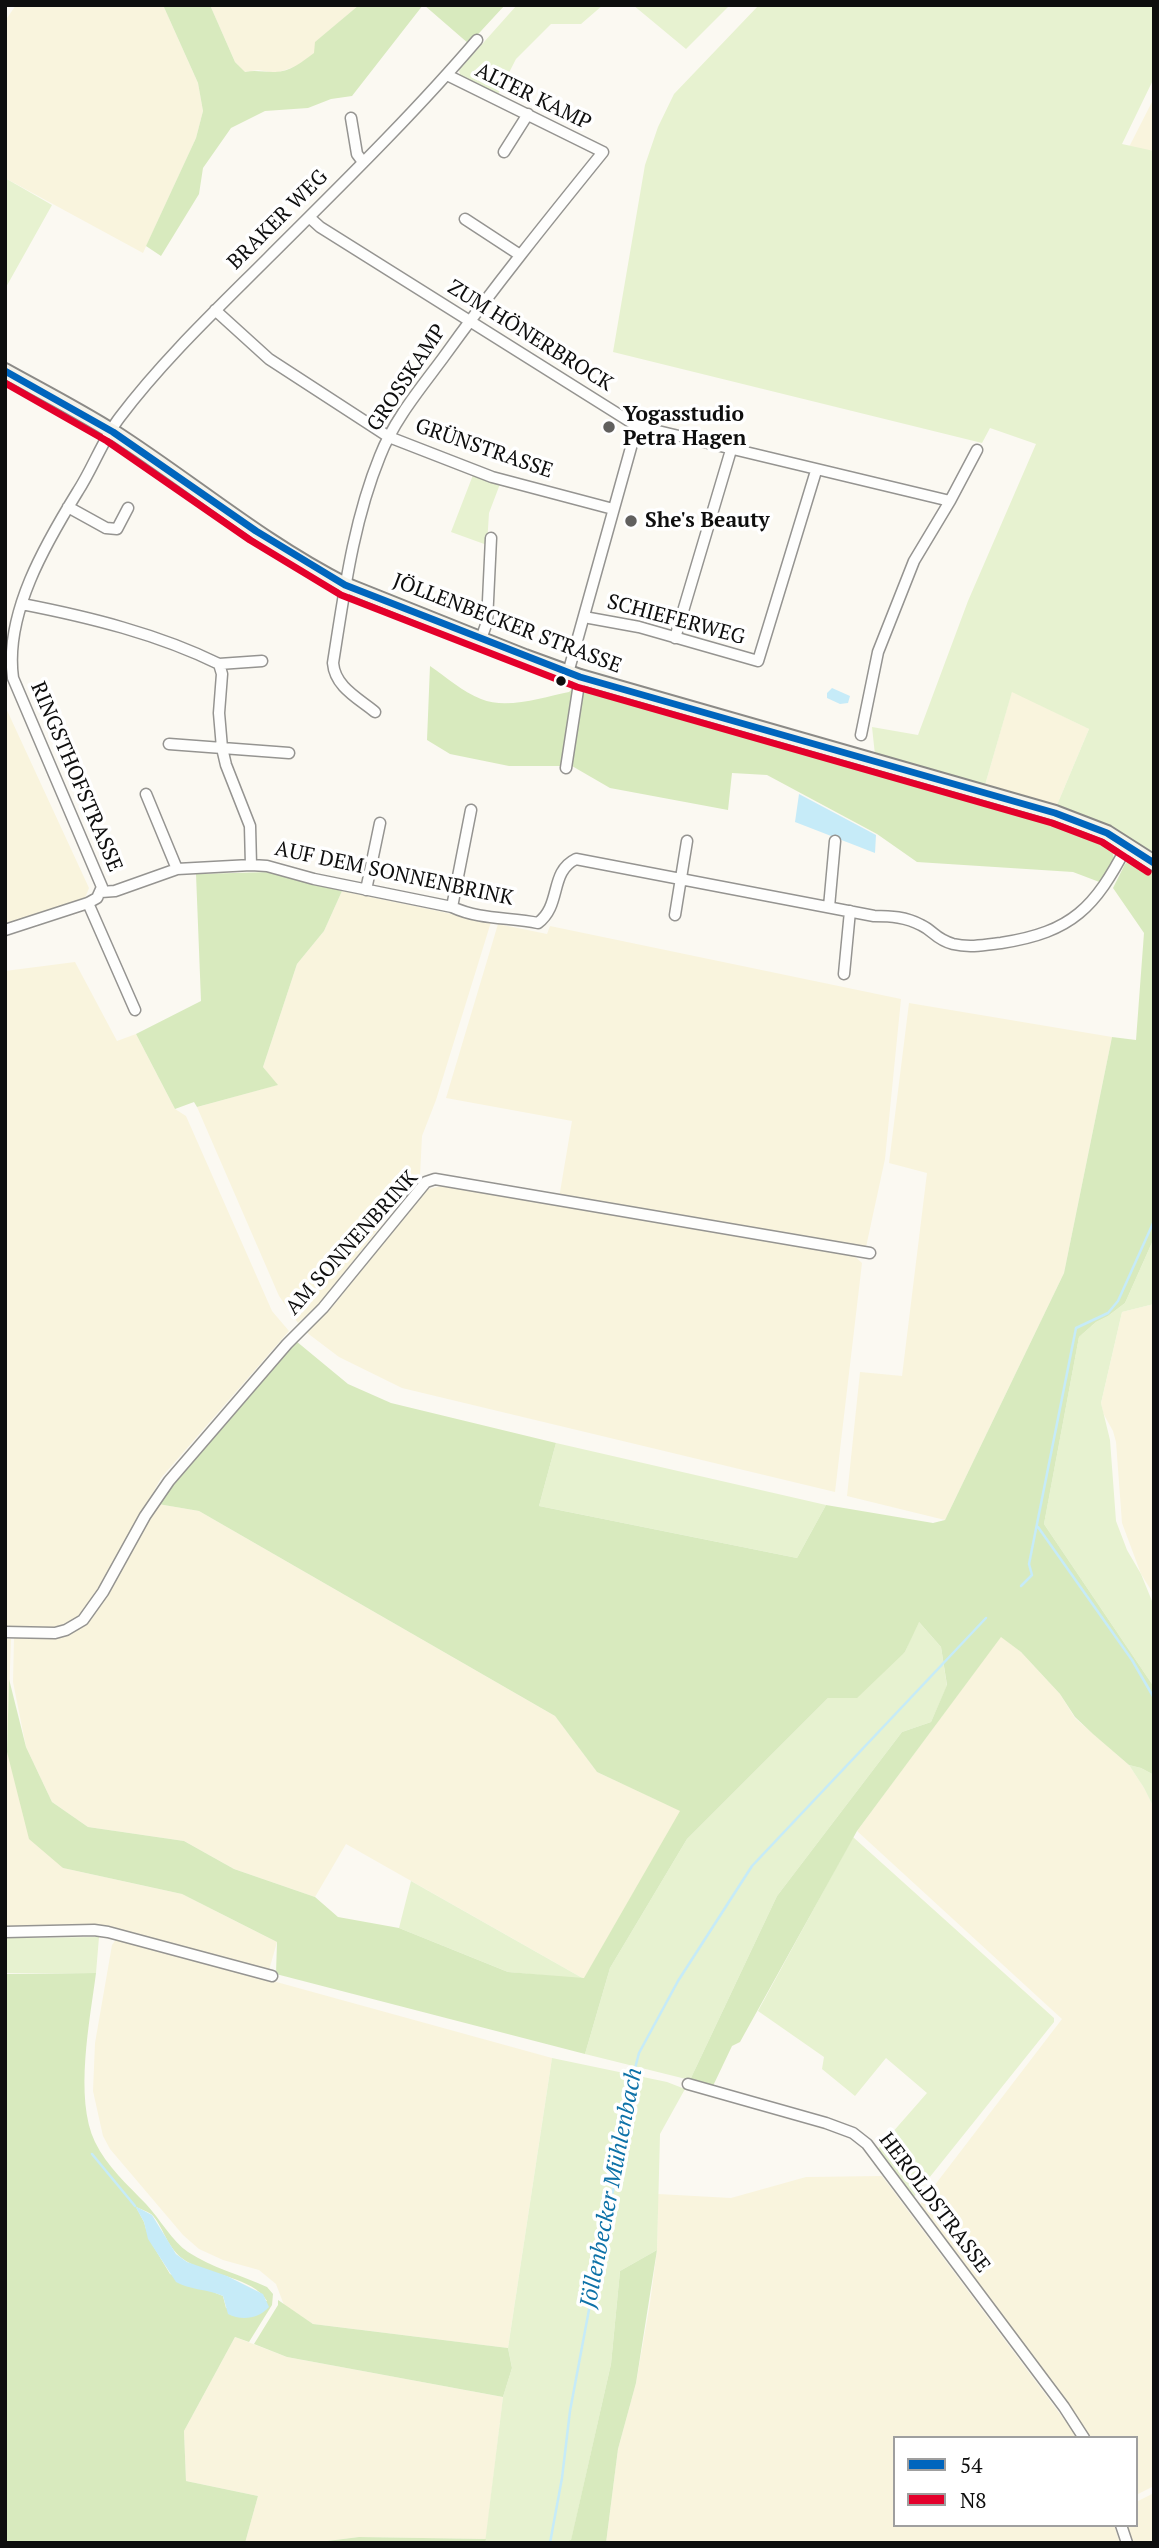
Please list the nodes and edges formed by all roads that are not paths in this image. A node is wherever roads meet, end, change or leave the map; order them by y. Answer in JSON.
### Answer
{"nodes":[{"id":1,"x":477,"y":40,"type":"dead end"},
{"id":2,"x":447,"y":75,"type":"junction"},
{"id":3,"x":528,"y":114,"type":"junction"},
{"id":4,"x":351,"y":118,"type":"dead end"},
{"id":5,"x":504,"y":152,"type":"dead end"},
{"id":6,"x":603,"y":152,"type":"joint"},
{"id":7,"x":363,"y":162,"type":"junction"},
{"id":8,"x":309,"y":217,"type":"junction"},
{"id":9,"x":465,"y":219,"type":"dead end"},
{"id":10,"x":520,"y":255,"type":"junction"},
{"id":11,"x":215,"y":310,"type":"junction"},
{"id":12,"x":469,"y":321,"type":"junction"},
{"id":13,"x":5,"y":371,"type":"edge"},
{"id":14,"x":637,"y":426,"type":"junction"},
{"id":15,"x":112,"y":431,"type":"junction"},
{"id":16,"x":389,"y":437,"type":"junction"},
{"id":17,"x":731,"y":450,"type":"junction"},
{"id":18,"x":977,"y":450,"type":"dead end"},
{"id":19,"x":816,"y":471,"type":"junction"},
{"id":20,"x":950,"y":501,"type":"junction"},
{"id":21,"x":68,"y":507,"type":"junction"},
{"id":22,"x":128,"y":508,"type":"dead end"},
{"id":23,"x":613,"y":509,"type":"junction"},
{"id":24,"x":491,"y":538,"type":"dead end"},
{"id":25,"x":345,"y":585,"type":"junction"},
{"id":26,"x":22,"y":604,"type":"junction"},
{"id":27,"x":584,"y":617,"type":"junction"},
{"id":28,"x":675,"y":638,"type":"junction"},
{"id":29,"x":481,"y":639,"type":"junction"},
{"id":30,"x":262,"y":660,"type":"dead end"},
{"id":31,"x":219,"y":664,"type":"junction"},
{"id":32,"x":574,"y":675,"type":"junction"},
{"id":33,"x":375,"y":712,"type":"dead end"},
{"id":34,"x":861,"y":735,"type":"dead end"},
{"id":35,"x":169,"y":744,"type":"dead end"},
{"id":36,"x":222,"y":748,"type":"junction"},
{"id":37,"x":289,"y":752,"type":"dead end"},
{"id":38,"x":566,"y":768,"type":"dead end"},
{"id":39,"x":146,"y":794,"type":"dead end"},
{"id":40,"x":471,"y":810,"type":"dead end"},
{"id":41,"x":380,"y":823,"type":"dead end"},
{"id":42,"x":687,"y":841,"type":"dead end"},
{"id":43,"x":835,"y":841,"type":"dead end"},
{"id":44,"x":1127,"y":846,"type":"junction"},
{"id":45,"x":1154,"y":863,"type":"edge"},
{"id":46,"x":251,"y":865,"type":"junction"},
{"id":47,"x":177,"y":869,"type":"junction"},
{"id":48,"x":681,"y":878,"type":"junction"},
{"id":49,"x":366,"y":890,"type":"junction"},
{"id":50,"x":101,"y":892,"type":"junction"},
{"id":51,"x":88,"y":903,"type":"junction"},
{"id":52,"x":452,"y":907,"type":"junction"},
{"id":53,"x":829,"y":907,"type":"junction"},
{"id":54,"x":850,"y":911,"type":"junction"},
{"id":55,"x":675,"y":915,"type":"dead end"},
{"id":56,"x":5,"y":930,"type":"edge"},
{"id":57,"x":844,"y":974,"type":"dead end"},
{"id":58,"x":135,"y":1010,"type":"dead end"},
{"id":59,"x":870,"y":1253,"type":"dead end"},
{"id":60,"x":5,"y":1632,"type":"edge"},
{"id":61,"x":5,"y":1932,"type":"edge"},
{"id":62,"x":272,"y":1976,"type":"dead end"},
{"id":63,"x":688,"y":2084,"type":"dead end"},
{"id":64,"x":1083,"y":2436,"type":"edge"}],
"edges":[{"from":1,"to":2,"type":"street","name":"BRAKER WEG"},
{"from":2,"to":3,"type":"street","name":"ALTER KAMP"},
{"from":2,"to":7,"type":"street","name":"BRAKER WEG"},
{"from":3,"to":5,"type":"street"},
{"from":3,"to":6,"type":"street","name":"ALTER KAMP"},
{"from":4,"to":7,"type":"street"},
{"from":6,"to":10,"type":"street","name":"GROSSKAMP"},
{"from":7,"to":8,"type":"street","name":"BRAKER WEG"},
{"from":8,"to":11,"type":"street","name":"BRAKER WEG"},
{"from":8,"to":12,"type":"street","name":"ZUM HÖNERBROCK"},
{"from":9,"to":10,"type":"street"},
{"from":10,"to":12,"type":"street","name":"GROSSKAMP"},
{"from":11,"to":15,"type":"street","name":"BRAKER WEG"},
{"from":11,"to":16,"type":"street","name":"GRÜNSTRASSE"},
{"from":12,"to":14,"type":"street","name":"ZUM HÖNERBROCK"},
{"from":12,"to":16,"type":"street","name":"GROSSKAMP"},
{"from":13,"to":15,"type":"main road","name":"JÖLLENBECKER STRASSE"},
{"from":14,"to":17,"type":"street","name":"ZUM HÖNERBROCK"},
{"from":14,"to":23,"type":"street"},
{"from":15,"to":21,"type":"street","name":"RINGSTHOFSTRASSE"},
{"from":15,"to":25,"type":"main road","name":"JÖLLENBECKER STRASSE"},
{"from":16,"to":23,"type":"street","name":"GRÜNSTRASSE"},
{"from":16,"to":25,"type":"street","name":"GROSSKAMP"},
{"from":17,"to":19,"type":"street","name":"ZUM HÖNERBROCK"},
{"from":17,"to":28,"type":"street"},
{"from":18,"to":20,"type":"street"},
{"from":19,"to":20,"type":"street","name":"ZUM HÖNERBROCK"},
{"from":19,"to":28,"type":"street","name":"SCHIEFERWEG"},
{"from":20,"to":34,"type":"street"},
{"from":21,"to":22,"type":"street"},
{"from":21,"to":26,"type":"street","name":"RINGSTHOFSTRASSE"},
{"from":23,"to":27,"type":"street"},
{"from":24,"to":29,"type":"street"},
{"from":25,"to":29,"type":"main road","name":"JÖLLENBECKER STRASSE"},
{"from":25,"to":33,"type":"street","name":"GROSSKAMP"},
{"from":26,"to":31,"type":"street"},
{"from":26,"to":50,"type":"street","name":"RINGSTHOFSTRASSE"},
{"from":27,"to":28,"type":"street","name":"SCHIEFERWEG"},
{"from":27,"to":32,"type":"street"},
{"from":29,"to":32,"type":"main road","name":"JÖLLENBECKER STRASSE"},
{"from":30,"to":31,"type":"street"},
{"from":31,"to":36,"type":"street"},
{"from":32,"to":38,"type":"street"},
{"from":32,"to":44,"type":"main road","name":"JÖLLENBECKER STRASSE"},
{"from":35,"to":36,"type":"street"},
{"from":36,"to":37,"type":"street"},
{"from":36,"to":46,"type":"street"},
{"from":39,"to":47,"type":"street"},
{"from":40,"to":52,"type":"street"},
{"from":41,"to":49,"type":"street"},
{"from":42,"to":48,"type":"street"},
{"from":43,"to":53,"type":"street"},
{"from":44,"to":45,"type":"main road","name":"JÖLLENBECKER STRASSE"},
{"from":44,"to":54,"type":"street","name":"AUF DEM SONNENBRINK"},
{"from":46,"to":47,"type":"street","name":"AUF DEM SONNENBRINK"},
{"from":46,"to":49,"type":"street","name":"AUF DEM SONNENBRINK"},
{"from":47,"to":50,"type":"street","name":"AUF DEM SONNENBRINK"},
{"from":48,"to":52,"type":"street","name":"AUF DEM SONNENBRINK"},
{"from":48,"to":53,"type":"street","name":"AUF DEM SONNENBRINK"},
{"from":48,"to":55,"type":"street"},
{"from":49,"to":52,"type":"street","name":"AUF DEM SONNENBRINK"},
{"from":50,"to":51,"type":"street","name":"RINGSTHOFSTRASSE"},
{"from":51,"to":56,"type":"street","name":"RINGSTHOFSTRASSE"},
{"from":51,"to":58,"type":"street"},
{"from":53,"to":54,"type":"street","name":"AUF DEM SONNENBRINK"},
{"from":54,"to":57,"type":"street"},
{"from":59,"to":60,"type":"street","name":"AM SONNENBRINK"},
{"from":61,"to":62,"type":"street"},
{"from":63,"to":64,"type":"street","name":"HEROLDSTRASSE"}]}
